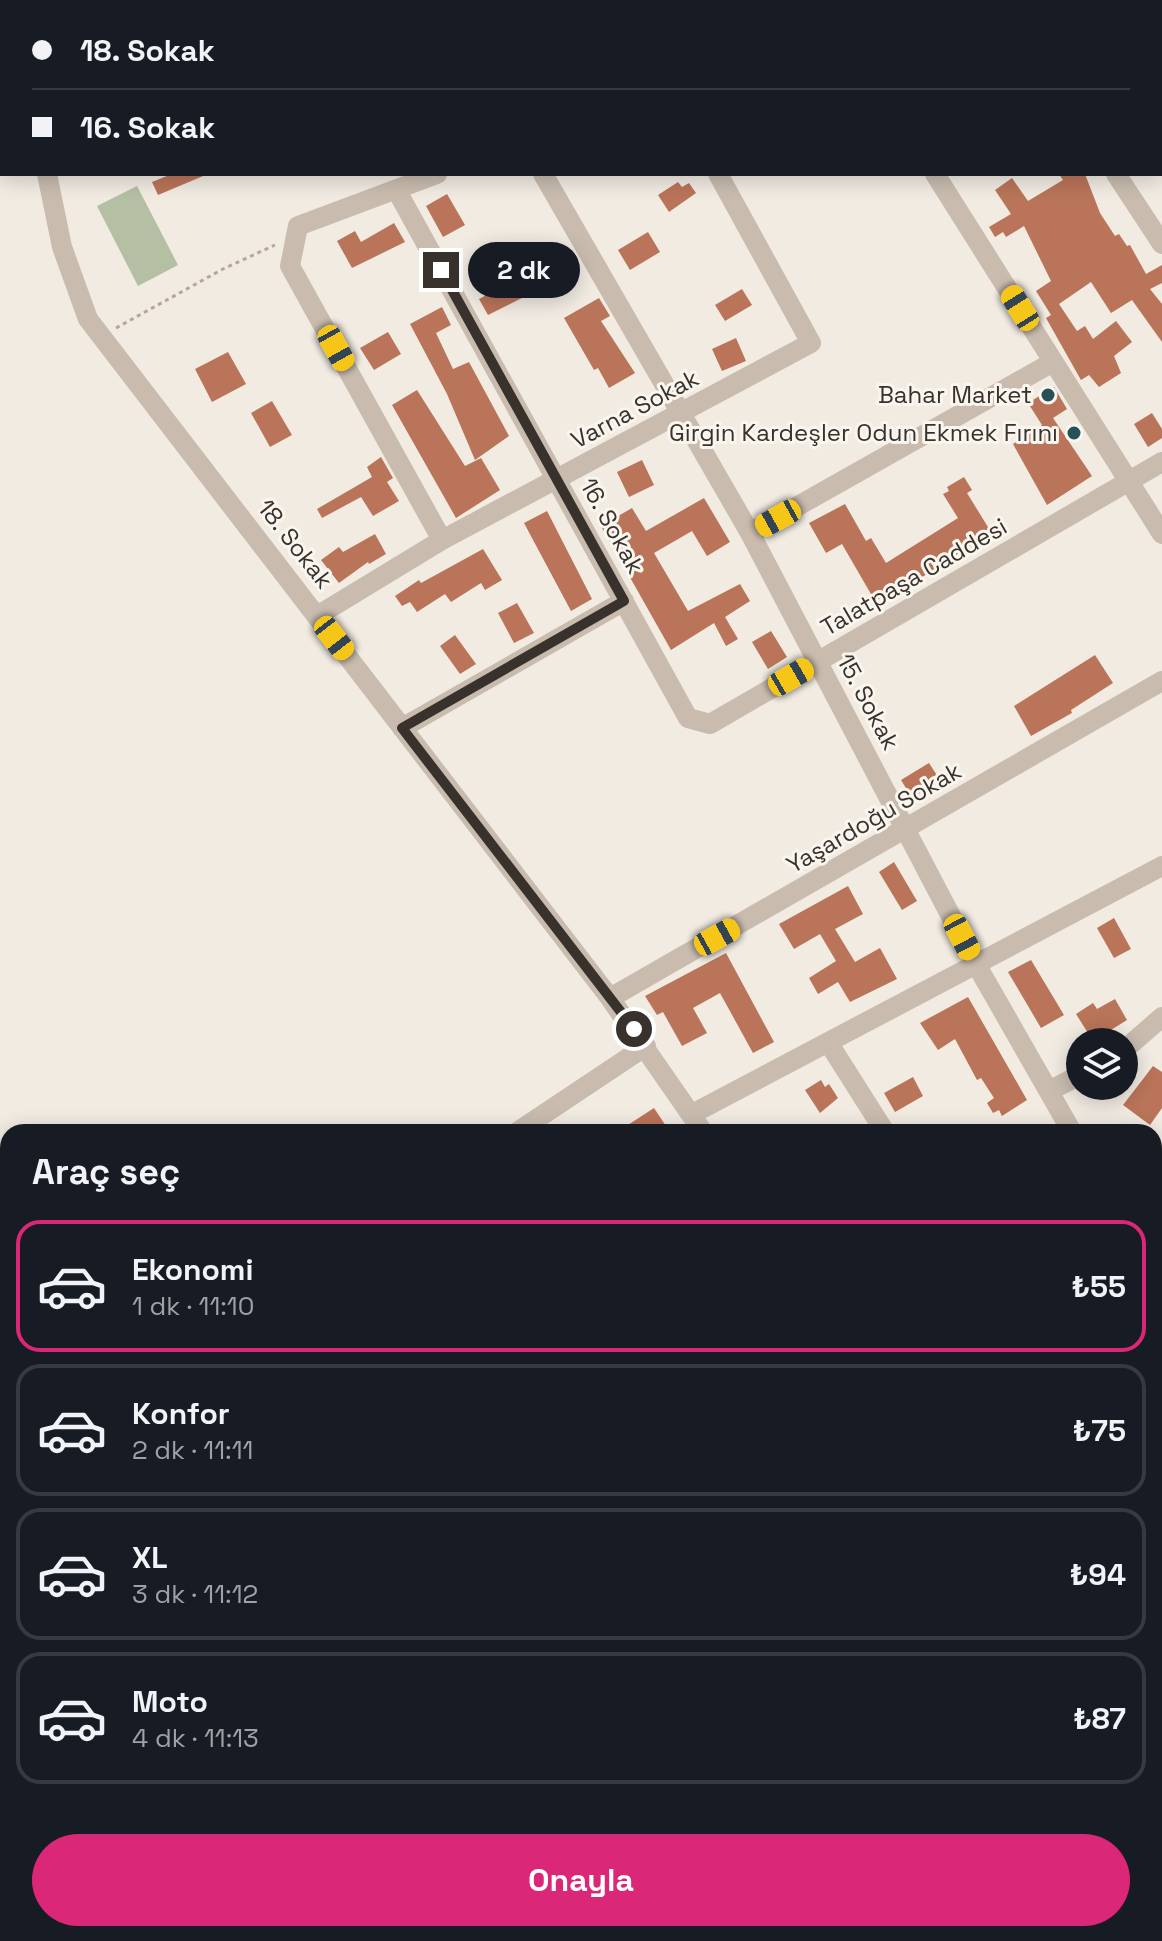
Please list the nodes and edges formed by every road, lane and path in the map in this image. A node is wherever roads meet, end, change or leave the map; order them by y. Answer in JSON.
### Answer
{"nodes":[{"id":1,"x":47,"y":176,"type":"edge"},
{"id":2,"x":432,"y":176,"type":"edge"},
{"id":3,"x":544,"y":176,"type":"edge"},
{"id":4,"x":719,"y":176,"type":"edge"},
{"id":5,"x":936,"y":176,"type":"edge"},
{"id":6,"x":1117,"y":176,"type":"edge"},
{"id":7,"x":397,"y":191,"type":"junction"},
{"id":8,"x":296,"y":239,"type":"junction"},
{"id":9,"x":1162,"y":244,"type":"edge"},
{"id":10,"x":102,"y":336,"type":"junction"},
{"id":11,"x":1053,"y":362,"type":"junction"},
{"id":12,"x":681,"y":415,"type":"junction"},
{"id":13,"x":1162,"y":462,"type":"edge"},
{"id":14,"x":556,"y":479,"type":"junction"},
{"id":15,"x":1130,"y":484,"type":"junction"},
{"id":16,"x":750,"y":533,"type":"junction"},
{"id":17,"x":1162,"y":534,"type":"edge"},
{"id":18,"x":442,"y":540,"type":"junction"},
{"id":19,"x":624,"y":601,"type":"junction"},
{"id":20,"x":317,"y":616,"type":"junction"},
{"id":21,"x":818,"y":662,"type":"junction"},
{"id":22,"x":1162,"y":681,"type":"edge"},
{"id":23,"x":688,"y":718,"type":"joint"},
{"id":24,"x":402,"y":728,"type":"junction"},
{"id":25,"x":906,"y":830,"type":"junction"},
{"id":26,"x":1162,"y":866,"type":"edge"},
{"id":27,"x":976,"y":964,"type":"junction"},
{"id":28,"x":610,"y":998,"type":"junction"},
{"id":29,"x":1162,"y":1017,"type":"edge"},
{"id":30,"x":1138,"y":1038,"type":"edge"},
{"id":31,"x":828,"y":1042,"type":"junction"},
{"id":32,"x":646,"y":1046,"type":"junction"},
{"id":33,"x":1066,"y":1082,"type":"edge"},
{"id":34,"x":1049,"y":1091,"type":"junction"},
{"id":35,"x":692,"y":1114,"type":"junction"},
{"id":36,"x":529,"y":1124,"type":"edge"},
{"id":37,"x":698,"y":1124,"type":"edge"},
{"id":38,"x":880,"y":1124,"type":"edge"},
{"id":39,"x":1068,"y":1124,"type":"edge"}],
"edges":[{"from":1,"to":10,"type":"street","name":"18. Sokak"},
{"from":2,"to":7,"type":"street"},
{"from":3,"to":12,"type":"street","name":"15. Sokak"},
{"from":4,"to":12,"type":"street","name":"Varna Sokak"},
{"from":5,"to":11,"type":"street"},
{"from":6,"to":9,"type":"street"},
{"from":7,"to":8,"type":"street"},
{"from":7,"to":14,"type":"street","name":"16. Sokak"},
{"from":8,"to":10,"type":"path"},
{"from":8,"to":18,"type":"street"},
{"from":10,"to":20,"type":"street","name":"18. Sokak"},
{"from":11,"to":15,"type":"street"},
{"from":11,"to":16,"type":"street"},
{"from":12,"to":14,"type":"street","name":"Varna Sokak"},
{"from":12,"to":16,"type":"street","name":"15. Sokak"},
{"from":13,"to":15,"type":"street","name":"Talatpaşa Caddesi"},
{"from":14,"to":18,"type":"street","name":"Varna Sokak"},
{"from":14,"to":19,"type":"street","name":"16. Sokak"},
{"from":15,"to":17,"type":"street"},
{"from":15,"to":21,"type":"street","name":"Talatpaşa Caddesi"},
{"from":16,"to":21,"type":"street","name":"15. Sokak"},
{"from":18,"to":20,"type":"street","name":"Varna Sokak"},
{"from":19,"to":23,"type":"street","name":"16. Sokak"},
{"from":19,"to":24,"type":"street"},
{"from":20,"to":24,"type":"street","name":"18. Sokak"},
{"from":21,"to":23,"type":"street","name":"Talatpaşa Caddesi"},
{"from":21,"to":25,"type":"street","name":"15. Sokak"},
{"from":22,"to":25,"type":"street","name":"Yaşardoğu Sokak"},
{"from":24,"to":28,"type":"street","name":"18. Sokak"},
{"from":25,"to":27,"type":"street","name":"15. Sokak"},
{"from":25,"to":28,"type":"street","name":"Yaşardoğu Sokak"},
{"from":26,"to":27,"type":"street"},
{"from":27,"to":31,"type":"street"},
{"from":27,"to":34,"type":"street","name":"15. Sokak"},
{"from":28,"to":32,"type":"street","name":"18. Sokak"},
{"from":29,"to":30,"type":"street"},
{"from":31,"to":35,"type":"street"},
{"from":31,"to":38,"type":"street"},
{"from":32,"to":35,"type":"street","name":"18. Sokak"},
{"from":32,"to":36,"type":"street"},
{"from":33,"to":34,"type":"street"},
{"from":34,"to":39,"type":"street","name":"15. Sokak"},
{"from":35,"to":37,"type":"street","name":"18. Sokak"}]}
